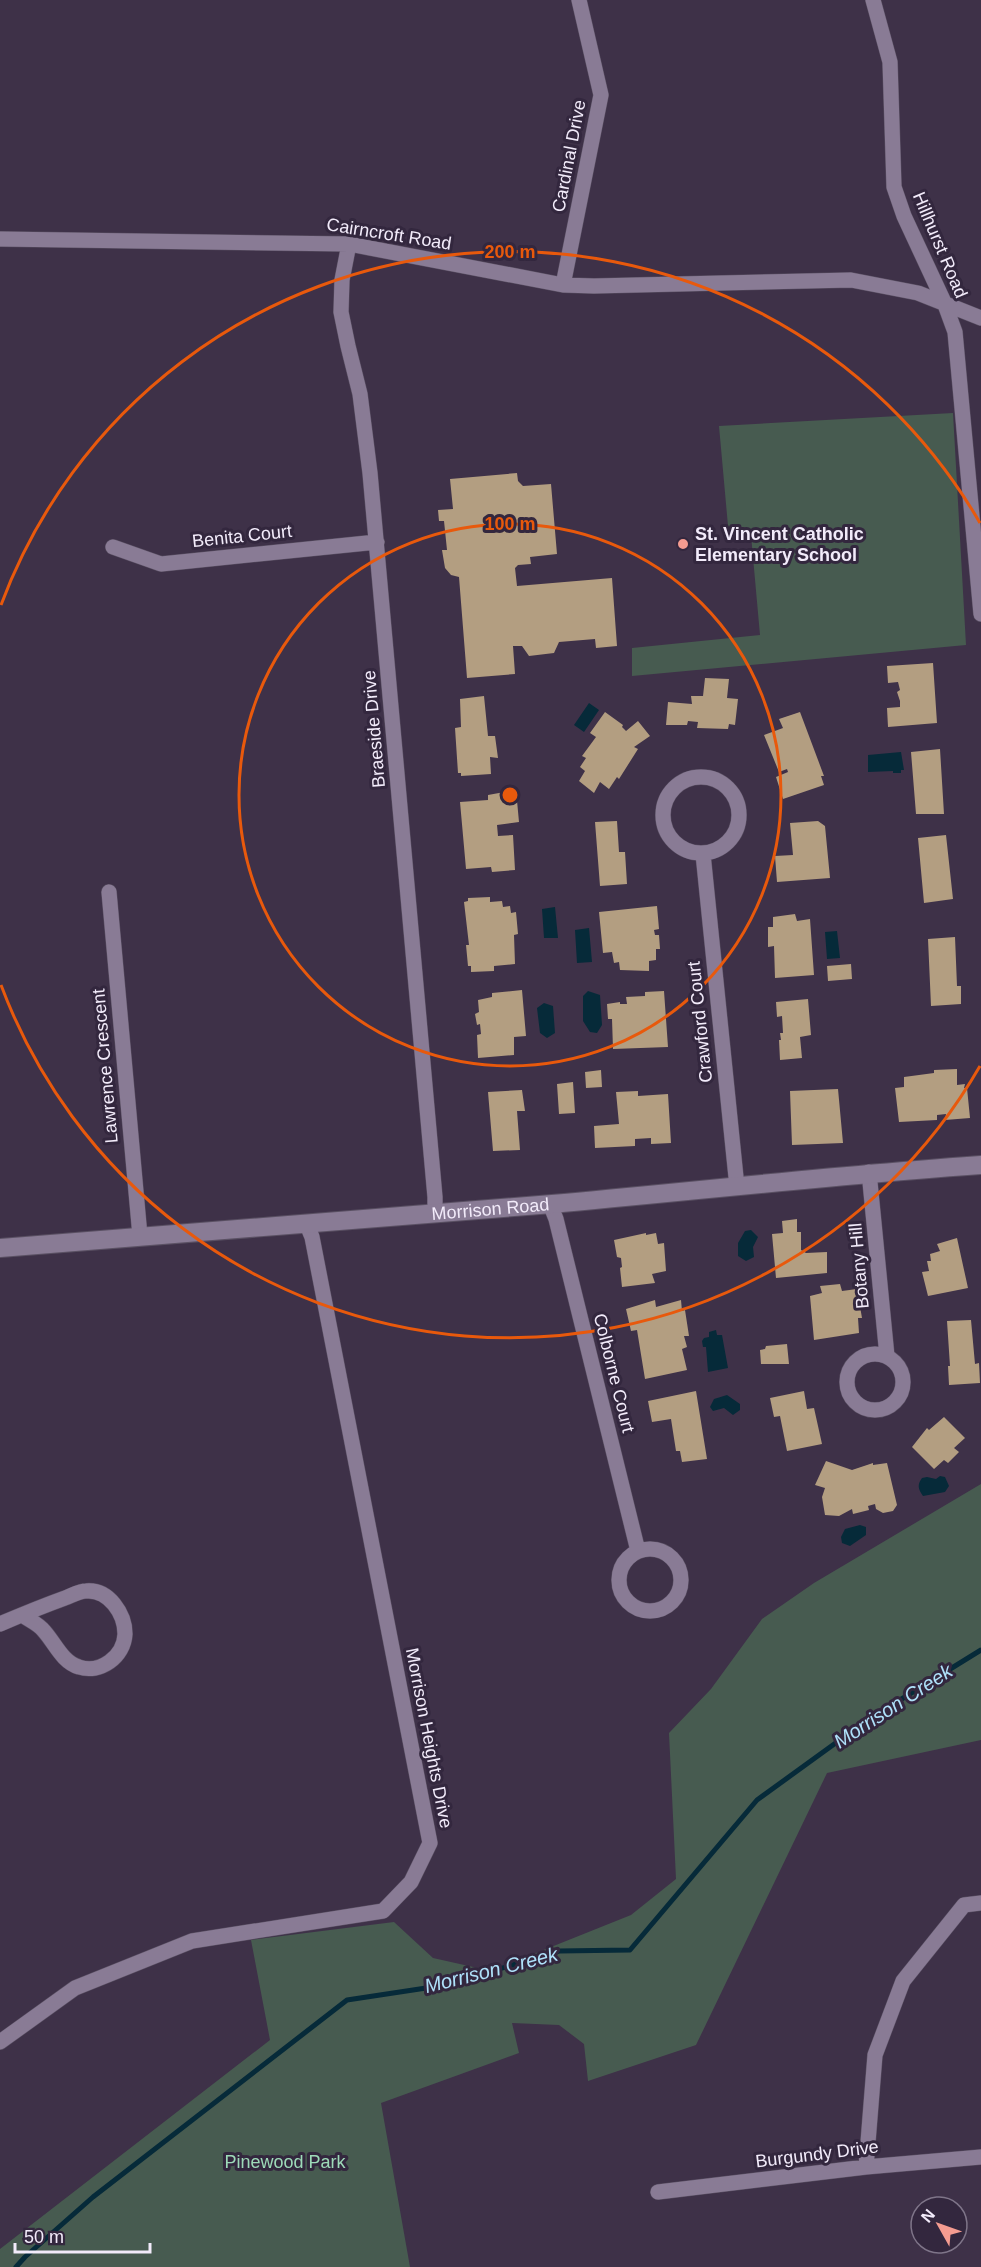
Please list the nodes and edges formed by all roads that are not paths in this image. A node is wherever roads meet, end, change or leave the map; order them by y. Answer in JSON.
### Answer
{"nodes":[{"id":1,"x":579,"y":0,"type":"edge"},
{"id":2,"x":873,"y":0,"type":"edge"},
{"id":3,"x":0,"y":239,"type":"edge"},
{"id":4,"x":349,"y":244,"type":"junction"},
{"id":5,"x":563,"y":285,"type":"junction"},
{"id":6,"x":944,"y":302,"type":"junction"},
{"id":7,"x":981,"y":318,"type":"edge"},
{"id":8,"x":377,"y":543,"type":"junction"},
{"id":9,"x":113,"y":547,"type":"dead end"},
{"id":10,"x":981,"y":614,"type":"edge"},
{"id":11,"x":703,"y":854,"type":"junction"},
{"id":12,"x":109,"y":892,"type":"dead end"},
{"id":13,"x":981,"y":1165,"type":"edge"},
{"id":14,"x":869,"y":1172,"type":"junction"},
{"id":15,"x":737,"y":1187,"type":"junction"},
{"id":16,"x":550,"y":1204,"type":"junction"},
{"id":17,"x":435,"y":1213,"type":"junction"},
{"id":18,"x":307,"y":1225,"type":"junction"},
{"id":19,"x":140,"y":1236,"type":"junction"},
{"id":20,"x":0,"y":1248,"type":"edge"},
{"id":21,"x":887,"y":1356,"type":"dead end"},
{"id":22,"x":638,"y":1551,"type":"junction"},
{"id":23,"x":22,"y":1615,"type":"junction"},
{"id":24,"x":0,"y":1624,"type":"edge"},
{"id":25,"x":981,"y":1903,"type":"edge"},
{"id":26,"x":0,"y":2042,"type":"edge"},
{"id":27,"x":981,"y":2157,"type":"edge"},
{"id":28,"x":866,"y":2167,"type":"junction"},
{"id":29,"x":658,"y":2192,"type":"dead end"}],
"edges":[{"from":1,"to":5,"type":"street","name":"Cardinal Drive"},
{"from":2,"to":6,"type":"street","name":"Hillhurst Road"},
{"from":3,"to":4,"type":"street","name":"Cairncroft Road"},
{"from":4,"to":5,"type":"street","name":"Cairncroft Road"},
{"from":4,"to":8,"type":"street","name":"Braeside Drive"},
{"from":5,"to":6,"type":"street","name":"Cairncroft Road"},
{"from":6,"to":7,"type":"street","name":"Cairncroft Road"},
{"from":6,"to":10,"type":"street","name":"Hillhurst Road"},
{"from":8,"to":9,"type":"street","name":"Benita Court"},
{"from":8,"to":17,"type":"street","name":"Braeside Drive"},
{"from":11,"to":11,"type":"street"},
{"from":11,"to":15,"type":"street","name":"Crawford Court"},
{"from":12,"to":19,"type":"street","name":"Lawrence Crescent"},
{"from":13,"to":14,"type":"street","name":"Morrison Road"},
{"from":14,"to":15,"type":"street","name":"Morrison Road"},
{"from":14,"to":21,"type":"street","name":"Botany Hill"},
{"from":15,"to":16,"type":"street","name":"Morrison Road"},
{"from":16,"to":17,"type":"street","name":"Morrison Road"},
{"from":16,"to":22,"type":"street","name":"Colborne Court"},
{"from":17,"to":18,"type":"street","name":"Morrison Road"},
{"from":18,"to":19,"type":"street","name":"Morrison Road"},
{"from":18,"to":26,"type":"street","name":"Morrison Heights Drive"},
{"from":19,"to":20,"type":"street","name":"Morrison Road"},
{"from":22,"to":22,"type":"street"},
{"from":23,"to":23,"type":"street"},
{"from":23,"to":24,"type":"street"},
{"from":25,"to":28,"type":"street"},
{"from":27,"to":28,"type":"street","name":"Burgundy Drive"},
{"from":28,"to":29,"type":"street","name":"Burgundy Drive"}]}
